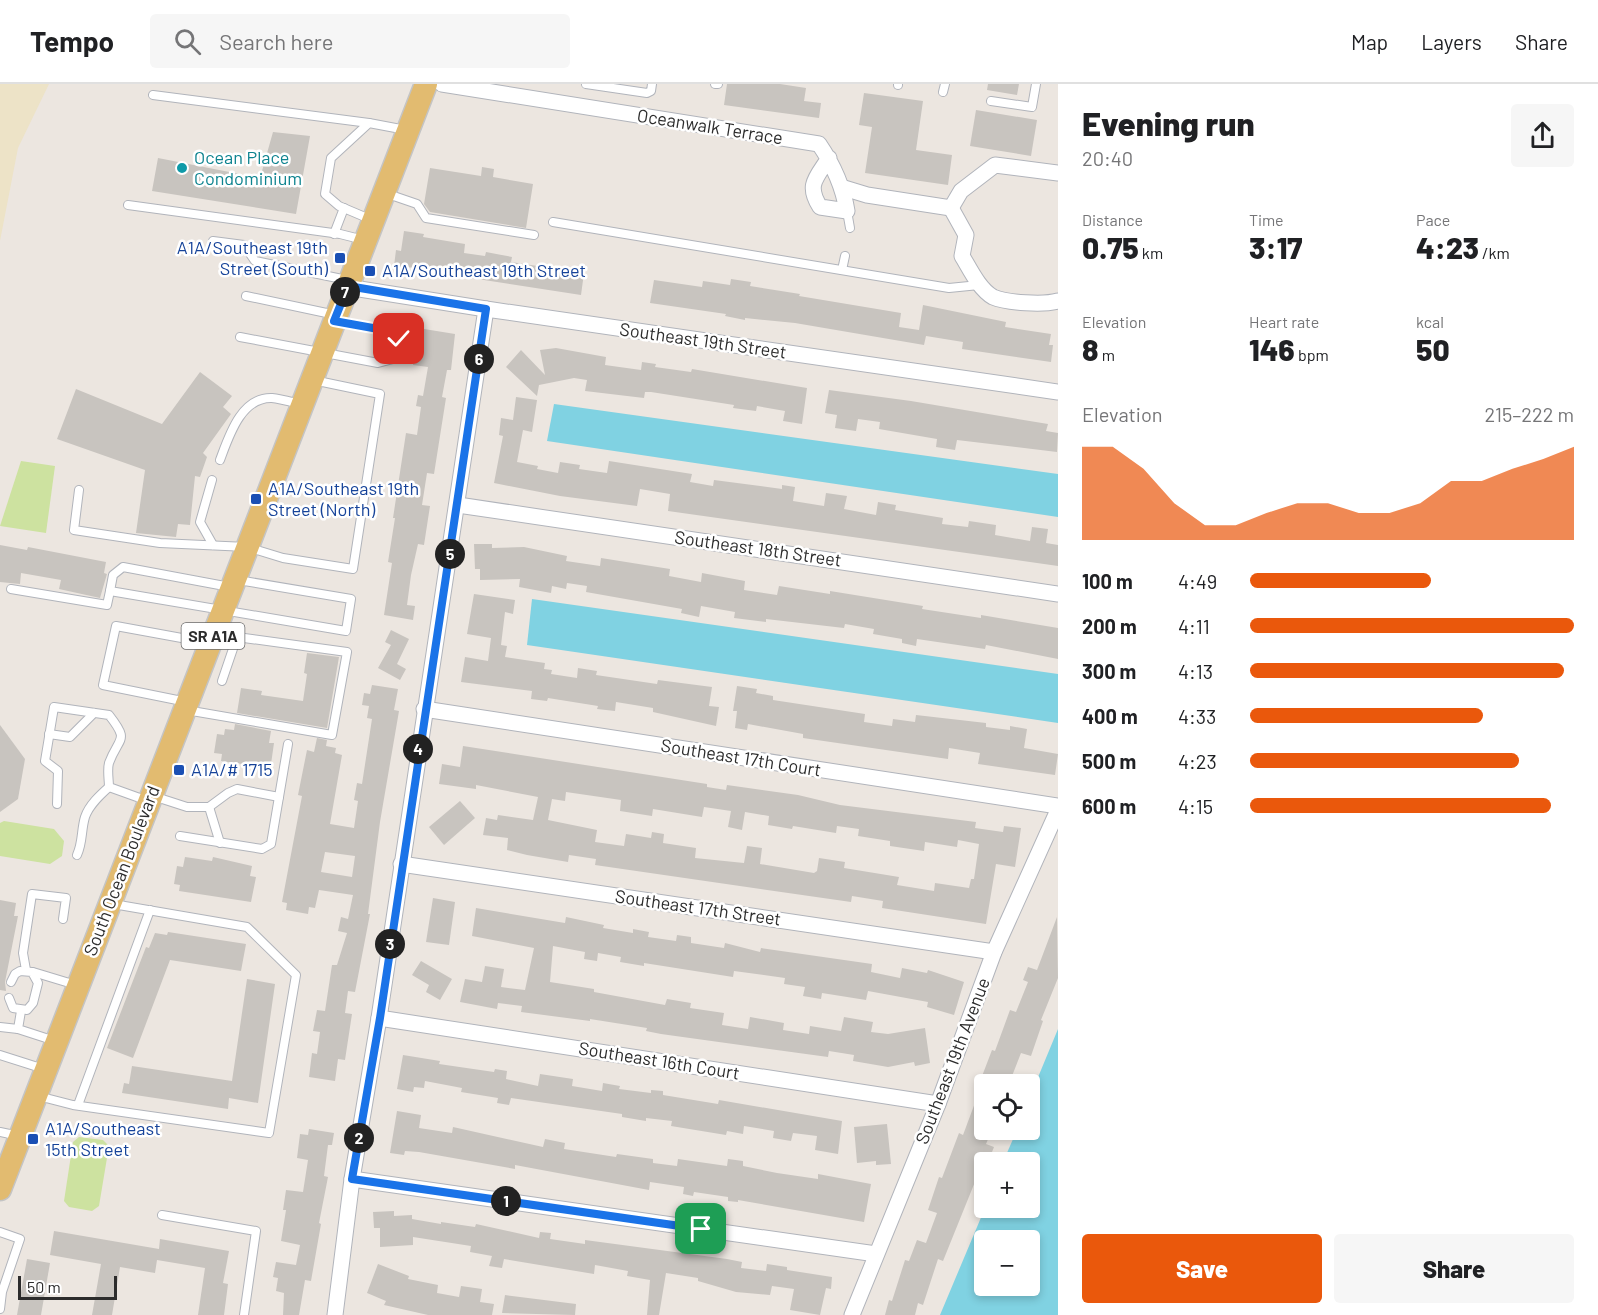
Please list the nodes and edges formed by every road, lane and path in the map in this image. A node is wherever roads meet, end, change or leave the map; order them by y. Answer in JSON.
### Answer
{"nodes":[{"id":1,"x":426,"y":84,"type":"edge"},
{"id":2,"x":442,"y":84,"type":"edge"},
{"id":3,"x":586,"y":84,"type":"edge"},
{"id":4,"x":652,"y":84,"type":"edge"},
{"id":5,"x":1036,"y":84,"type":"edge"},
{"id":6,"x":622,"y":87,"type":"edge"},
{"id":7,"x":153,"y":95,"type":"dead end"},
{"id":8,"x":991,"y":101,"type":"dead end"},
{"id":9,"x":369,"y":123,"type":"junction"},
{"id":10,"x":408,"y":130,"type":"junction"},
{"id":11,"x":829,"y":158,"type":"junction"},
{"id":12,"x":1058,"y":173,"type":"edge"},
{"id":13,"x":844,"y":188,"type":"junction"},
{"id":14,"x":384,"y":192,"type":"junction"},
{"id":15,"x":128,"y":205,"type":"dead end"},
{"id":16,"x":344,"y":208,"type":"junction"},
{"id":17,"x":951,"y":208,"type":"junction"},
{"id":18,"x":847,"y":212,"type":"junction"},
{"id":19,"x":554,"y":222,"type":"dead end"},
{"id":20,"x":850,"y":228,"type":"dead end"},
{"id":21,"x":369,"y":231,"type":"junction"},
{"id":22,"x":334,"y":234,"type":"junction"},
{"id":23,"x":534,"y":235,"type":"dead end"},
{"id":24,"x":213,"y":241,"type":"dead end"},
{"id":25,"x":845,"y":256,"type":"dead end"},
{"id":26,"x":842,"y":270,"type":"junction"},
{"id":27,"x":349,"y":284,"type":"junction"},
{"id":28,"x":981,"y":285,"type":"junction"},
{"id":29,"x":246,"y":296,"type":"dead end"},
{"id":30,"x":1058,"y":301,"type":"edge"},
{"id":31,"x":486,"y":309,"type":"junction"},
{"id":32,"x":336,"y":318,"type":"junction"},
{"id":33,"x":240,"y":337,"type":"dead end"},
{"id":34,"x":322,"y":352,"type":"junction"},
{"id":35,"x":312,"y":380,"type":"junction"},
{"id":36,"x":1058,"y":392,"type":"edge"},
{"id":37,"x":302,"y":404,"type":"junction"},
{"id":38,"x":220,"y":460,"type":"dead end"},
{"id":39,"x":212,"y":480,"type":"dead end"},
{"id":40,"x":79,"y":490,"type":"dead end"},
{"id":41,"x":458,"y":505,"type":"junction"},
{"id":42,"x":213,"y":545,"type":"junction"},
{"id":43,"x":247,"y":547,"type":"junction"},
{"id":44,"x":233,"y":583,"type":"junction"},
{"id":45,"x":11,"y":590,"type":"dead end"},
{"id":46,"x":110,"y":591,"type":"junction"},
{"id":47,"x":1058,"y":594,"type":"edge"},
{"id":48,"x":222,"y":611,"type":"junction"},
{"id":49,"x":237,"y":637,"type":"junction"},
{"id":50,"x":212,"y":639,"type":"junction"},
{"id":51,"x":222,"y":681,"type":"dead end"},
{"id":52,"x":186,"y":706,"type":"junction"},
{"id":53,"x":424,"y":710,"type":"junction"},
{"id":54,"x":94,"y":713,"type":"junction"},
{"id":55,"x":50,"y":734,"type":"junction"},
{"id":56,"x":288,"y":744,"type":"dead end"},
{"id":57,"x":109,"y":787,"type":"junction"},
{"id":58,"x":279,"y":797,"type":"junction"},
{"id":59,"x":150,"y":798,"type":"junction"},
{"id":60,"x":57,"y":804,"type":"dead end"},
{"id":61,"x":210,"y":807,"type":"junction"},
{"id":62,"x":1058,"y":808,"type":"edge"},
{"id":63,"x":180,"y":836,"type":"dead end"},
{"id":64,"x":220,"y":843,"type":"junction"},
{"id":65,"x":77,"y":855,"type":"dead end"},
{"id":66,"x":401,"y":864,"type":"junction"},
{"id":67,"x":110,"y":904,"type":"junction"},
{"id":68,"x":150,"y":910,"type":"junction"},
{"id":69,"x":63,"y":919,"type":"dead end"},
{"id":70,"x":994,"y":952,"type":"junction"},
{"id":71,"x":29,"y":971,"type":"junction"},
{"id":72,"x":11,"y":982,"type":"dead end"},
{"id":73,"x":78,"y":986,"type":"junction"},
{"id":74,"x":9,"y":998,"type":"dead end"},
{"id":75,"x":21,"y":1011,"type":"junction"},
{"id":76,"x":380,"y":1018,"type":"junction"},
{"id":77,"x":0,"y":1027,"type":"edge"},
{"id":78,"x":18,"y":1029,"type":"junction"},
{"id":79,"x":57,"y":1042,"type":"junction"},
{"id":80,"x":0,"y":1055,"type":"edge"},
{"id":81,"x":46,"y":1070,"type":"junction"},
{"id":82,"x":36,"y":1095,"type":"junction"},
{"id":83,"x":938,"y":1104,"type":"junction"},
{"id":84,"x":78,"y":1105,"type":"junction"},
{"id":85,"x":10,"y":1145,"type":"edge"},
{"id":86,"x":352,"y":1179,"type":"junction"},
{"id":87,"x":0,"y":1189,"type":"edge"},
{"id":88,"x":162,"y":1215,"type":"dead end"},
{"id":89,"x":0,"y":1232,"type":"edge"},
{"id":90,"x":876,"y":1254,"type":"junction"},
{"id":91,"x":0,"y":1309,"type":"edge"},
{"id":92,"x":244,"y":1315,"type":"edge"},
{"id":93,"x":335,"y":1315,"type":"edge"},
{"id":94,"x":852,"y":1315,"type":"edge"}],
"edges":[{"from":1,"to":10,"type":"main road","name":"South Ocean Boulevard","number":"SR A1A"},
{"from":2,"to":11,"type":"street","name":"Oceanwalk Terrace"},
{"from":3,"to":6,"type":"lane"},
{"from":4,"to":6,"type":"lane"},
{"from":5,"to":8,"type":"lane"},
{"from":7,"to":9,"type":"lane"},
{"from":9,"to":10,"type":"lane"},
{"from":9,"to":16,"type":"lane"},
{"from":10,"to":14,"type":"main road","name":"South Ocean Boulevard","number":"SR A1A"},
{"from":11,"to":13,"type":"street","name":"Oceanwalk Terrace"},
{"from":11,"to":18,"type":"street"},
{"from":12,"to":17,"type":"street"},
{"from":13,"to":17,"type":"street"},
{"from":13,"to":18,"type":"street","name":"Oceanwalk Terrace"},
{"from":14,"to":21,"type":"main road","name":"South Ocean Boulevard","number":"SR A1A"},
{"from":14,"to":23,"type":"lane"},
{"from":15,"to":22,"type":"lane"},
{"from":16,"to":21,"type":"lane"},
{"from":16,"to":22,"type":"lane"},
{"from":17,"to":28,"type":"street"},
{"from":18,"to":20,"type":"lane"},
{"from":19,"to":26,"type":"lane"},
{"from":21,"to":22,"type":"lane"},
{"from":21,"to":27,"type":"main road","name":"South Ocean Boulevard","number":"SR A1A"},
{"from":24,"to":27,"type":"lane"},
{"from":25,"to":26,"type":"lane"},
{"from":26,"to":28,"type":"lane"},
{"from":27,"to":31,"type":"street","name":"Southeast 19th Street"},
{"from":27,"to":32,"type":"main road","name":"South Ocean Boulevard","number":"SR A1A"},
{"from":28,"to":30,"type":"street"},
{"from":29,"to":32,"type":"lane"},
{"from":31,"to":36,"type":"street","name":"Southeast 19th Street"},
{"from":31,"to":41,"type":"street"},
{"from":32,"to":34,"type":"main road","name":"South Ocean Boulevard","number":"SR A1A"},
{"from":32,"to":34,"type":"lane"},
{"from":33,"to":34,"type":"lane"},
{"from":34,"to":35,"type":"main road","name":"South Ocean Boulevard","number":"SR A1A"},
{"from":35,"to":37,"type":"main road","name":"South Ocean Boulevard","number":"SR A1A"},
{"from":35,"to":43,"type":"lane"},
{"from":37,"to":38,"type":"lane"},
{"from":37,"to":43,"type":"main road","name":"South Ocean Boulevard","number":"SR A1A"},
{"from":39,"to":42,"type":"lane"},
{"from":40,"to":42,"type":"lane"},
{"from":41,"to":47,"type":"street","name":"Southeast 18th Street"},
{"from":41,"to":53,"type":"street"},
{"from":42,"to":43,"type":"lane"},
{"from":43,"to":44,"type":"main road","name":"South Ocean Boulevard","number":"SR A1A"},
{"from":44,"to":46,"type":"lane"},
{"from":44,"to":48,"type":"main road","name":"South Ocean Boulevard","number":"SR A1A"},
{"from":44,"to":48,"type":"lane"},
{"from":45,"to":46,"type":"lane"},
{"from":46,"to":48,"type":"lane"},
{"from":48,"to":50,"type":"main road","name":"South Ocean Boulevard","number":"SR A1A"},
{"from":49,"to":50,"type":"lane"},
{"from":49,"to":51,"type":"lane"},
{"from":49,"to":52,"type":"lane"},
{"from":50,"to":52,"type":"main road","name":"South Ocean Boulevard","number":"SR A1A"},
{"from":50,"to":52,"type":"lane"},
{"from":52,"to":59,"type":"main road","name":"South Ocean Boulevard","number":"SR A1A"},
{"from":53,"to":62,"type":"street","name":"Southeast 17th Court"},
{"from":53,"to":66,"type":"street"},
{"from":54,"to":55,"type":"lane"},
{"from":54,"to":55,"type":"lane"},
{"from":54,"to":57,"type":"lane"},
{"from":55,"to":60,"type":"lane"},
{"from":56,"to":58,"type":"lane"},
{"from":57,"to":59,"type":"lane"},
{"from":57,"to":65,"type":"lane"},
{"from":58,"to":61,"type":"lane"},
{"from":58,"to":64,"type":"lane"},
{"from":59,"to":61,"type":"lane"},
{"from":59,"to":67,"type":"main road","name":"South Ocean Boulevard","number":"SR A1A"},
{"from":61,"to":64,"type":"lane"},
{"from":62,"to":70,"type":"street","name":"Southeast 19th Avenue"},
{"from":63,"to":64,"type":"lane"},
{"from":66,"to":70,"type":"street","name":"Southeast 17th Street"},
{"from":66,"to":76,"type":"street"},
{"from":67,"to":68,"type":"lane"},
{"from":67,"to":73,"type":"main road","name":"South Ocean Boulevard","number":"SR A1A"},
{"from":68,"to":84,"type":"lane"},
{"from":68,"to":84,"type":"lane"},
{"from":69,"to":71,"type":"lane"},
{"from":70,"to":83,"type":"street","name":"Southeast 19th Avenue"},
{"from":71,"to":72,"type":"lane"},
{"from":71,"to":73,"type":"lane"},
{"from":71,"to":75,"type":"lane"},
{"from":73,"to":79,"type":"main road","name":"South Ocean Boulevard","number":"SR A1A"},
{"from":74,"to":75,"type":"lane"},
{"from":75,"to":78,"type":"lane"},
{"from":76,"to":83,"type":"street","name":"Southeast 16th Court"},
{"from":76,"to":86,"type":"street"},
{"from":77,"to":78,"type":"lane"},
{"from":78,"to":79,"type":"lane"},
{"from":79,"to":81,"type":"main road","name":"South Ocean Boulevard","number":"SR A1A"},
{"from":80,"to":81,"type":"lane"},
{"from":81,"to":82,"type":"main road","name":"South Ocean Boulevard","number":"SR A1A"},
{"from":82,"to":84,"type":"lane"},
{"from":82,"to":85,"type":"main road","name":"South Ocean Boulevard","number":"SR A1A"},
{"from":83,"to":90,"type":"street","name":"Southeast 19th Avenue"},
{"from":85,"to":87,"type":"main road","name":"South Ocean Boulevard","number":"SR A1A"},
{"from":86,"to":90,"type":"street"},
{"from":86,"to":93,"type":"street"},
{"from":88,"to":92,"type":"lane"},
{"from":89,"to":91,"type":"lane"},
{"from":90,"to":94,"type":"street","name":"Southeast 19th Avenue"}]}
